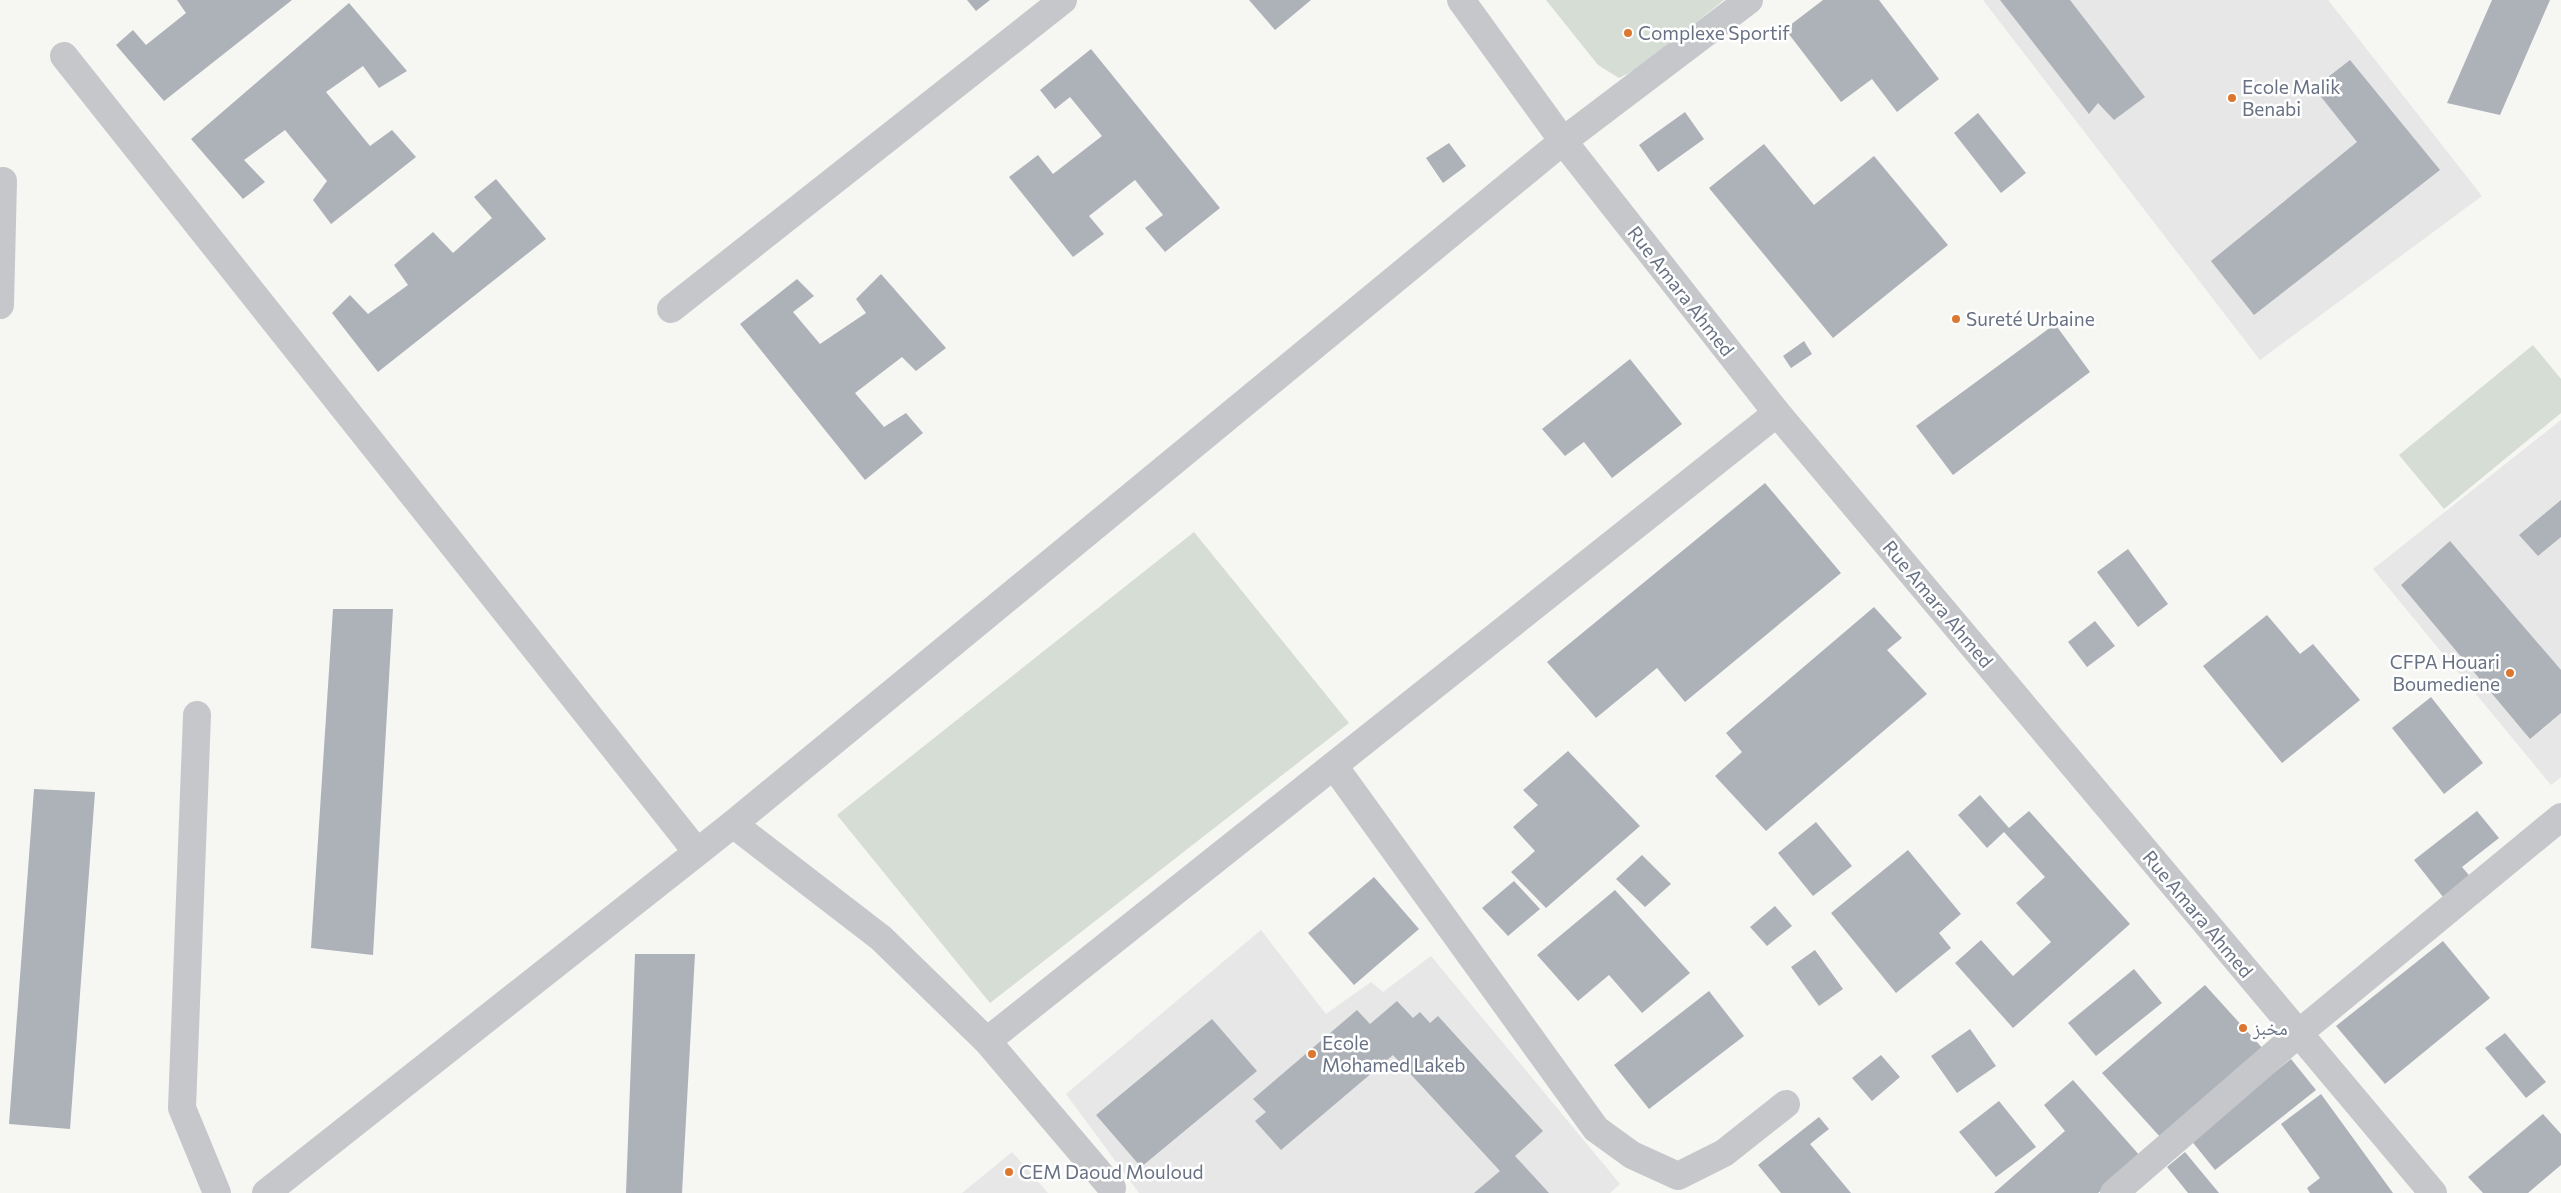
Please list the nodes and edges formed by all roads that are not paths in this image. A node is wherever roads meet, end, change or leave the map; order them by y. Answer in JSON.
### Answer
{"nodes":[{"id":1,"x":1063,"y":0,"type":"edge"},
{"id":2,"x":1461,"y":0,"type":"edge"},
{"id":3,"x":1749,"y":0,"type":"edge"},
{"id":4,"x":64,"y":56,"type":"dead end"},
{"id":5,"x":1563,"y":141,"type":"junction"},
{"id":6,"x":4,"y":181,"type":"dead end"},
{"id":7,"x":0,"y":306,"type":"edge"},
{"id":8,"x":671,"y":310,"type":"dead end"},
{"id":9,"x":1777,"y":413,"type":"junction"},
{"id":10,"x":198,"y":715,"type":"dead end"},
{"id":11,"x":1334,"y":766,"type":"junction"},
{"id":12,"x":2561,"y":817,"type":"edge"},
{"id":13,"x":733,"y":824,"type":"junction"},
{"id":14,"x":698,"y":852,"type":"junction"},
{"id":15,"x":2299,"y":1033,"type":"junction"},
{"id":16,"x":987,"y":1041,"type":"junction"},
{"id":17,"x":1786,"y":1104,"type":"dead end"},
{"id":18,"x":1112,"y":1188,"type":"dead end"},
{"id":19,"x":216,"y":1193,"type":"edge"},
{"id":20,"x":266,"y":1193,"type":"edge"},
{"id":21,"x":2114,"y":1193,"type":"edge"},
{"id":22,"x":2433,"y":1193,"type":"edge"}],
"edges":[{"from":1,"to":8,"type":"street"},
{"from":2,"to":5,"type":"street","name":"Rue Amara Ahmed"},
{"from":3,"to":5,"type":"street"},
{"from":4,"to":14,"type":"street"},
{"from":5,"to":9,"type":"street","name":"Rue Amara Ahmed"},
{"from":5,"to":13,"type":"street"},
{"from":6,"to":7,"type":"street"},
{"from":9,"to":11,"type":"street"},
{"from":9,"to":15,"type":"street","name":"Rue Amara Ahmed"},
{"from":10,"to":19,"type":"street"},
{"from":11,"to":16,"type":"street"},
{"from":11,"to":17,"type":"street"},
{"from":12,"to":15,"type":"street"},
{"from":13,"to":14,"type":"street"},
{"from":13,"to":16,"type":"street"},
{"from":14,"to":20,"type":"street"},
{"from":15,"to":21,"type":"street"},
{"from":15,"to":22,"type":"street","name":"Rue Amara Ahmed"},
{"from":16,"to":18,"type":"street"}]}
